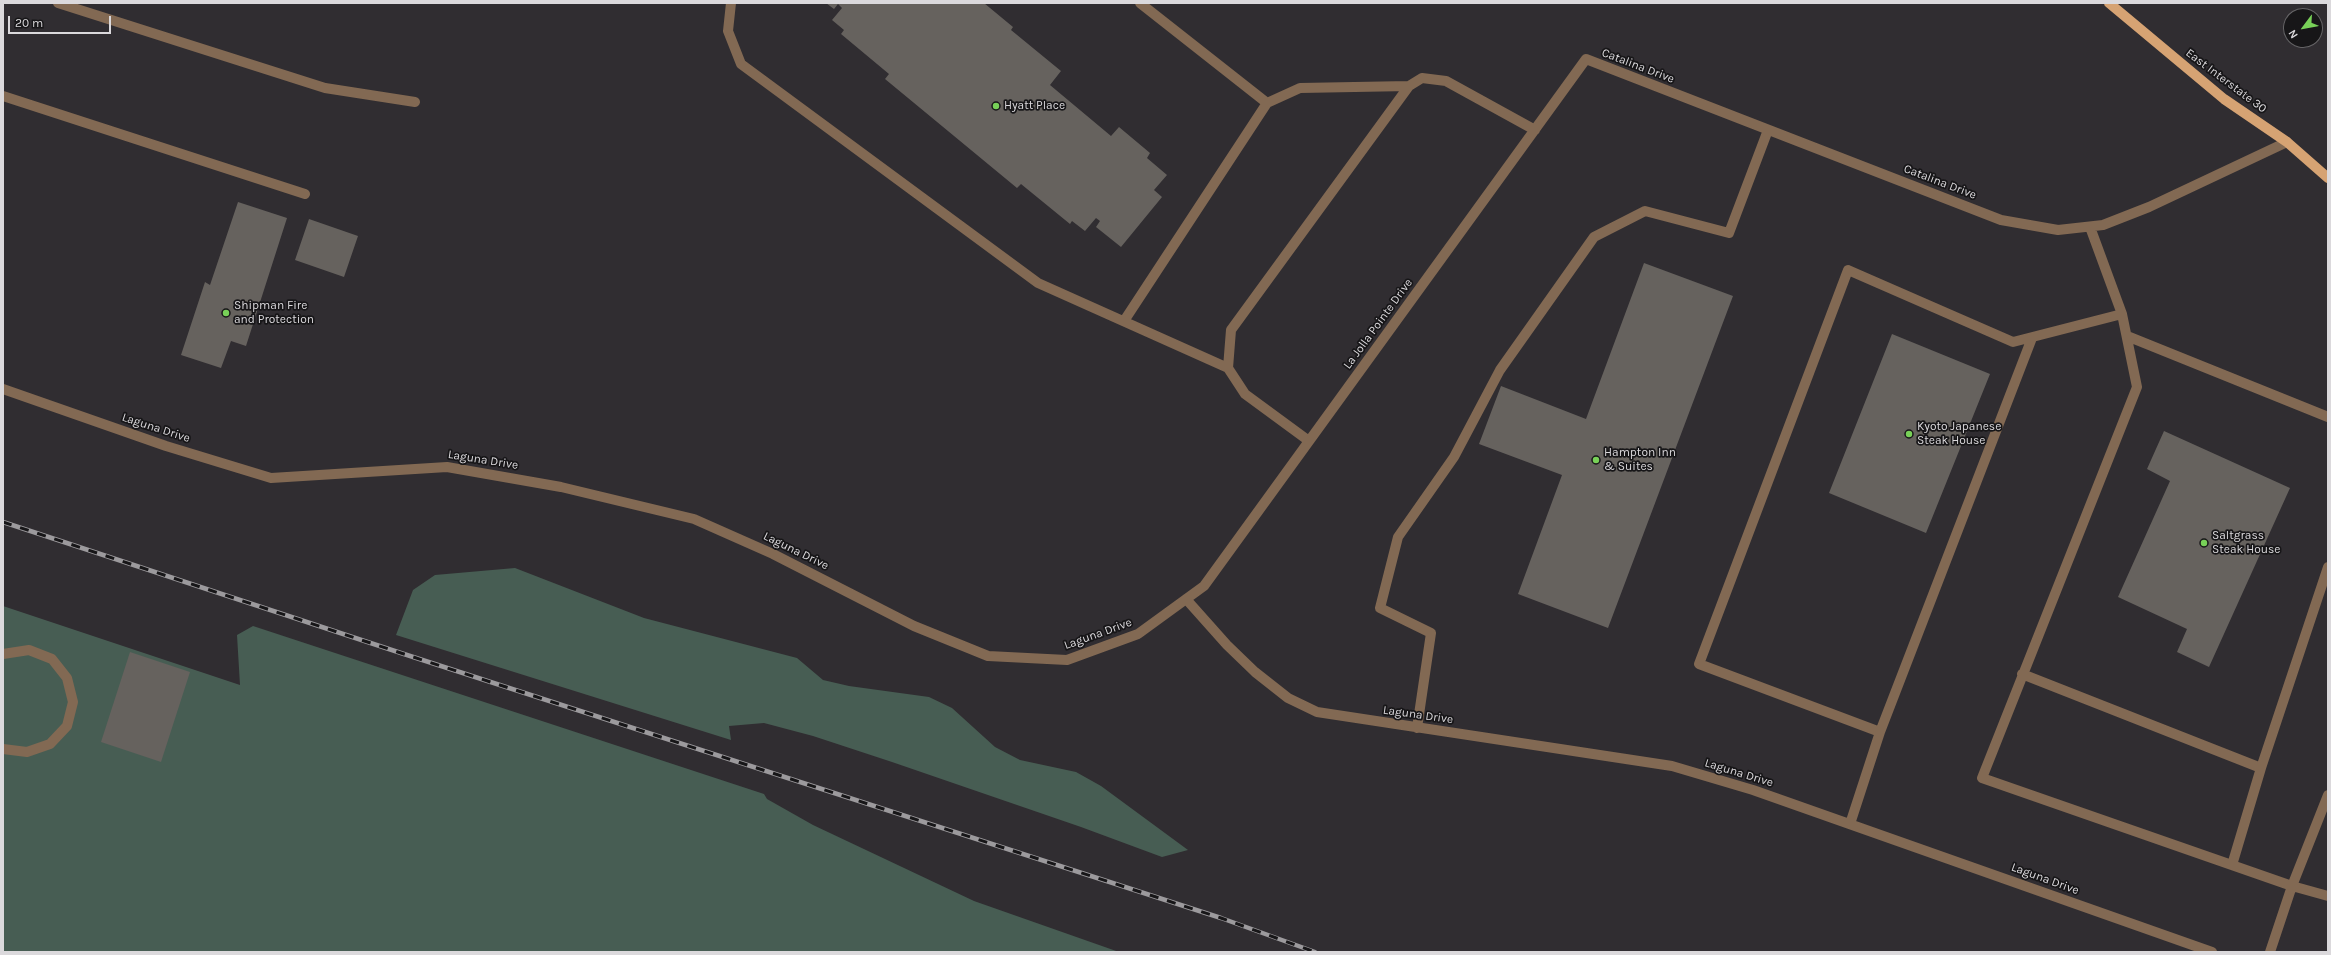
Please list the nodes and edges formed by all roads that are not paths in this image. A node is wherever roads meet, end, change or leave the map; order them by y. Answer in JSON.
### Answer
{"nodes":[{"id":1,"x":58,"y":3,"type":"edge"},
{"id":2,"x":731,"y":3,"type":"edge"},
{"id":3,"x":1140,"y":3,"type":"edge"},
{"id":4,"x":2109,"y":3,"type":"edge"},
{"id":5,"x":1586,"y":59,"type":"joint"},
{"id":6,"x":1409,"y":86,"type":"junction"},
{"id":7,"x":3,"y":96,"type":"edge"},
{"id":8,"x":415,"y":102,"type":"dead end"},
{"id":9,"x":1267,"y":103,"type":"junction"},
{"id":10,"x":1535,"y":130,"type":"junction"},
{"id":11,"x":1768,"y":130,"type":"junction"},
{"id":12,"x":2287,"y":142,"type":"junction"},
{"id":13,"x":2328,"y":178,"type":"edge"},
{"id":14,"x":305,"y":194,"type":"dead end"},
{"id":15,"x":2090,"y":226,"type":"junction"},
{"id":16,"x":2122,"y":314,"type":"junction"},
{"id":17,"x":1124,"y":321,"type":"junction"},
{"id":18,"x":2127,"y":336,"type":"junction"},
{"id":19,"x":2032,"y":338,"type":"junction"},
{"id":20,"x":1228,"y":368,"type":"junction"},
{"id":21,"x":3,"y":389,"type":"edge"},
{"id":22,"x":2328,"y":417,"type":"edge"},
{"id":23,"x":1309,"y":441,"type":"junction"},
{"id":24,"x":2328,"y":568,"type":"edge"},
{"id":25,"x":1186,"y":599,"type":"junction"},
{"id":26,"x":3,"y":653,"type":"edge"},
{"id":27,"x":2022,"y":674,"type":"junction"},
{"id":28,"x":1417,"y":728,"type":"junction"},
{"id":29,"x":1880,"y":732,"type":"junction"},
{"id":30,"x":3,"y":749,"type":"edge"},
{"id":31,"x":2261,"y":768,"type":"junction"},
{"id":32,"x":2328,"y":795,"type":"edge"},
{"id":33,"x":1850,"y":824,"type":"junction"},
{"id":34,"x":2232,"y":865,"type":"junction"},
{"id":35,"x":2292,"y":886,"type":"junction"},
{"id":36,"x":2328,"y":896,"type":"edge"},
{"id":37,"x":2212,"y":952,"type":"edge"},
{"id":38,"x":2270,"y":952,"type":"edge"}],
"edges":[{"from":1,"to":8,"type":"street"},
{"from":2,"to":17,"type":"street"},
{"from":3,"to":9,"type":"street"},
{"from":4,"to":12,"type":"main road","name":"East Interstate 30"},
{"from":5,"to":10,"type":"street","name":"La Jolla Pointe Drive"},
{"from":5,"to":11,"type":"street","name":"Catalina Drive"},
{"from":6,"to":9,"type":"street"},
{"from":6,"to":10,"type":"street"},
{"from":6,"to":20,"type":"street"},
{"from":7,"to":14,"type":"street"},
{"from":9,"to":17,"type":"street"},
{"from":10,"to":23,"type":"street","name":"La Jolla Pointe Drive"},
{"from":11,"to":15,"type":"street","name":"Catalina Drive"},
{"from":11,"to":28,"type":"street"},
{"from":12,"to":13,"type":"main road","name":"East Interstate 30"},
{"from":12,"to":15,"type":"street","name":"Catalina Drive"},
{"from":15,"to":16,"type":"street"},
{"from":16,"to":18,"type":"street"},
{"from":16,"to":19,"type":"street"},
{"from":17,"to":20,"type":"street"},
{"from":18,"to":22,"type":"street"},
{"from":18,"to":27,"type":"street"},
{"from":19,"to":29,"type":"street"},
{"from":19,"to":29,"type":"street"},
{"from":20,"to":23,"type":"street"},
{"from":21,"to":25,"type":"street","name":"Laguna Drive"},
{"from":23,"to":25,"type":"street","name":"La Jolla Pointe Drive"},
{"from":24,"to":31,"type":"street"},
{"from":25,"to":28,"type":"street","name":"Laguna Drive"},
{"from":26,"to":30,"type":"street"},
{"from":27,"to":31,"type":"street"},
{"from":27,"to":34,"type":"street"},
{"from":28,"to":33,"type":"street","name":"Laguna Drive"},
{"from":29,"to":33,"type":"street"},
{"from":31,"to":34,"type":"street"},
{"from":32,"to":35,"type":"street"},
{"from":33,"to":37,"type":"street","name":"Laguna Drive"},
{"from":34,"to":35,"type":"street"},
{"from":35,"to":36,"type":"street"},
{"from":35,"to":38,"type":"street"}]}
